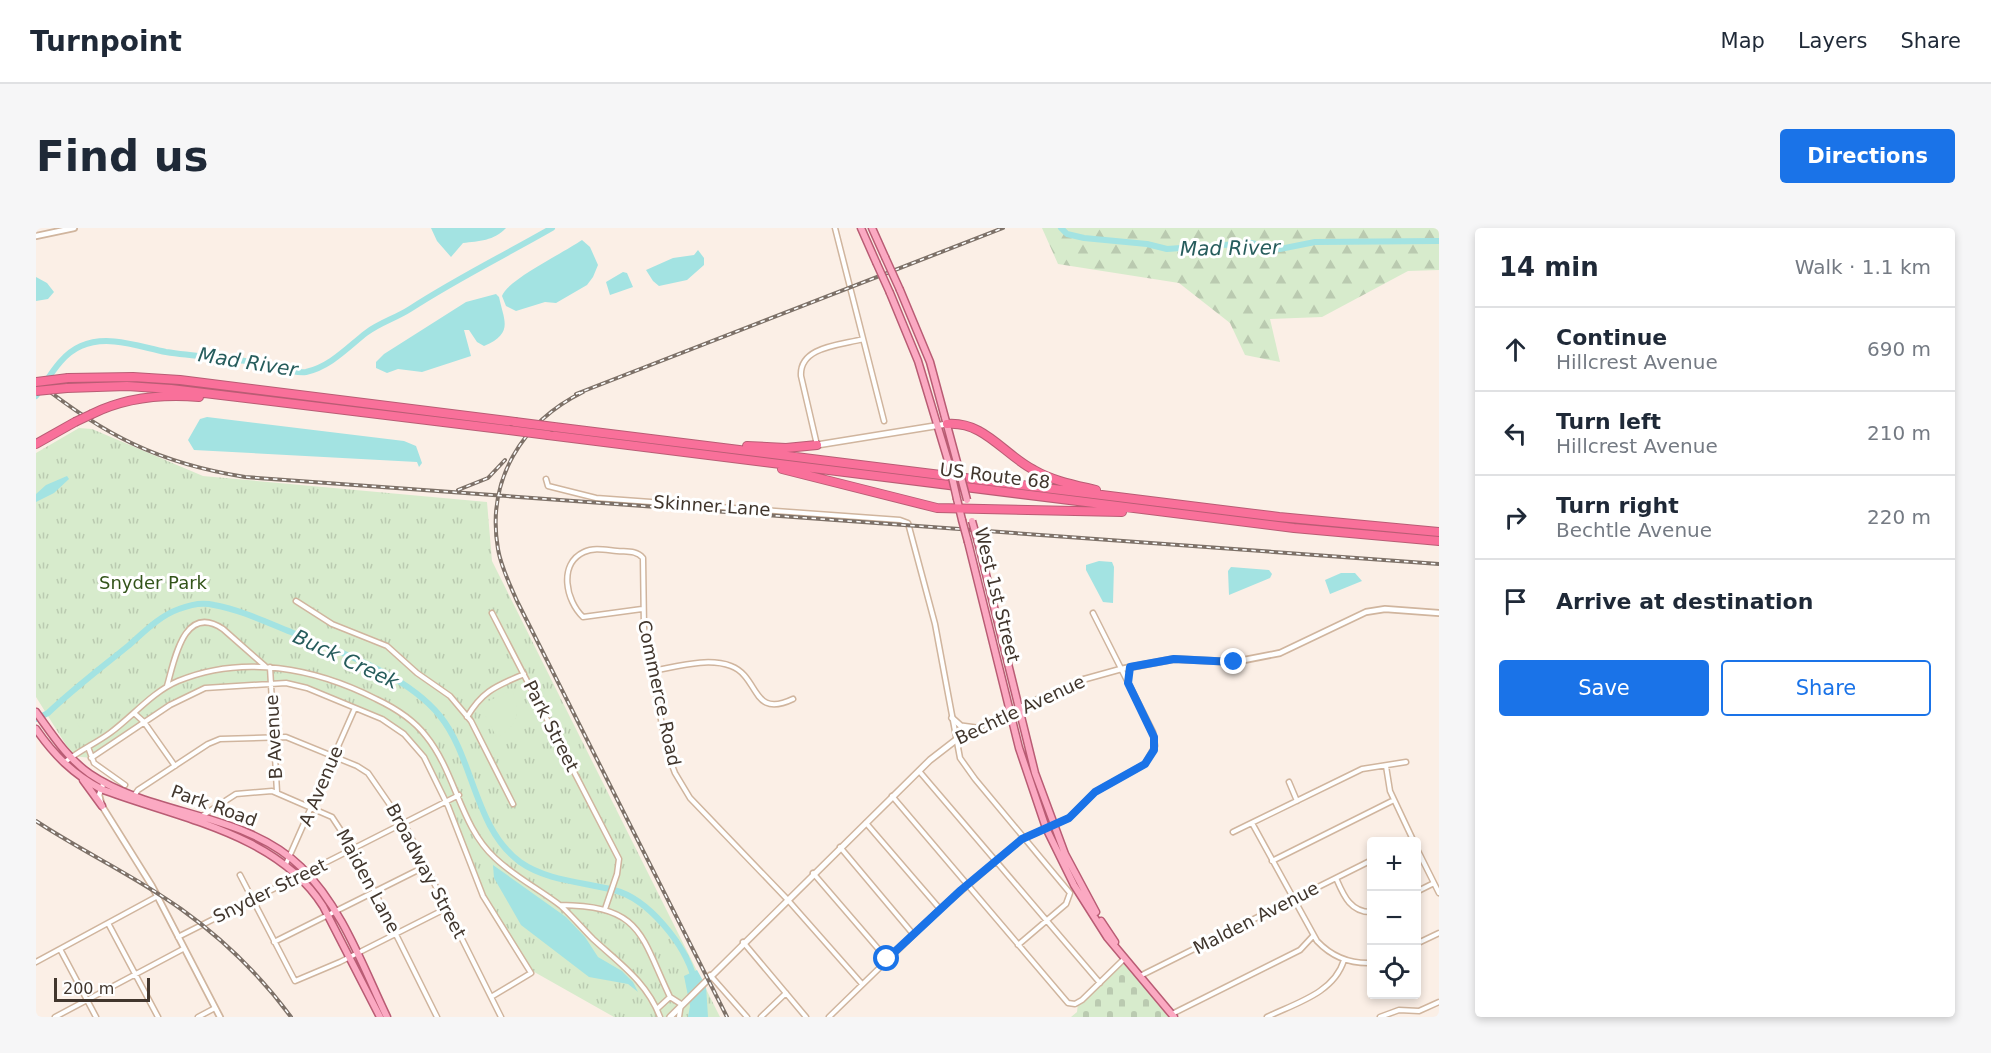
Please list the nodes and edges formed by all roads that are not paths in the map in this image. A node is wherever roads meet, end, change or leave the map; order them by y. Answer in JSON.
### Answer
{"nodes":[{"id":1,"x":74,"y":228,"type":"edge"},
{"id":2,"x":835,"y":228,"type":"edge"},
{"id":3,"x":861,"y":228,"type":"edge"},
{"id":4,"x":872,"y":228,"type":"edge"},
{"id":5,"x":46,"y":231,"type":"edge"},
{"id":6,"x":36,"y":236,"type":"edge"},
{"id":7,"x":863,"y":339,"type":"junction"},
{"id":8,"x":36,"y":381,"type":"edge"},
{"id":9,"x":36,"y":391,"type":"edge"},
{"id":10,"x":254,"y":398,"type":"junction"},
{"id":11,"x":884,"y":421,"type":"dead end"},
{"id":12,"x":947,"y":424,"type":"junction"},
{"id":13,"x":937,"y":425,"type":"junction"},
{"id":14,"x":677,"y":442,"type":"junction"},
{"id":15,"x":36,"y":444,"type":"edge"},
{"id":16,"x":818,"y":445,"type":"junction"},
{"id":17,"x":746,"y":460,"type":"junction"},
{"id":18,"x":546,"y":479,"type":"dead end"},
{"id":19,"x":1126,"y":498,"type":"junction"},
{"id":20,"x":960,"y":510,"type":"junction"},
{"id":21,"x":970,"y":510,"type":"junction"},
{"id":22,"x":1205,"y":517,"type":"junction"},
{"id":23,"x":1439,"y":532,"type":"edge"},
{"id":24,"x":1439,"y":542,"type":"edge"},
{"id":25,"x":296,"y":601,"type":"dead end"},
{"id":26,"x":642,"y":609,"type":"junction"},
{"id":27,"x":492,"y":613,"type":"dead end"},
{"id":28,"x":1093,"y":613,"type":"dead end"},
{"id":29,"x":1439,"y":613,"type":"edge"},
{"id":30,"x":269,"y":667,"type":"junction"},
{"id":31,"x":1130,"y":667,"type":"junction"},
{"id":32,"x":1121,"y":669,"type":"junction"},
{"id":33,"x":652,"y":671,"type":"junction"},
{"id":34,"x":524,"y":674,"type":"junction"},
{"id":35,"x":271,"y":682,"type":"junction"},
{"id":36,"x":1128,"y":683,"type":"junction"},
{"id":37,"x":167,"y":687,"type":"junction"},
{"id":38,"x":793,"y":699,"type":"dead end"},
{"id":39,"x":355,"y":708,"type":"junction"},
{"id":40,"x":1018,"y":708,"type":"junction"},
{"id":41,"x":36,"y":712,"type":"edge"},
{"id":42,"x":1010,"y":712,"type":"junction"},
{"id":43,"x":134,"y":713,"type":"junction"},
{"id":44,"x":468,"y":717,"type":"junction"},
{"id":45,"x":952,"y":718,"type":"junction"},
{"id":46,"x":144,"y":722,"type":"junction"},
{"id":47,"x":978,"y":728,"type":"junction"},
{"id":48,"x":38,"y":733,"type":"edge"},
{"id":49,"x":274,"y":735,"type":"junction"},
{"id":50,"x":956,"y":740,"type":"junction"},
{"id":51,"x":88,"y":747,"type":"junction"},
{"id":52,"x":334,"y":756,"type":"junction"},
{"id":53,"x":71,"y":757,"type":"junction"},
{"id":54,"x":91,"y":758,"type":"junction"},
{"id":55,"x":1406,"y":762,"type":"dead end"},
{"id":56,"x":63,"y":764,"type":"junction"},
{"id":57,"x":175,"y":766,"type":"junction"},
{"id":58,"x":1386,"y":766,"type":"junction"},
{"id":59,"x":918,"y":771,"type":"junction"},
{"id":60,"x":83,"y":780,"type":"junction"},
{"id":61,"x":104,"y":782,"type":"junction"},
{"id":62,"x":1289,"y":782,"type":"dead end"},
{"id":63,"x":124,"y":785,"type":"dead end"},
{"id":64,"x":101,"y":789,"type":"junction"},
{"id":65,"x":277,"y":792,"type":"junction"},
{"id":66,"x":459,"y":795,"type":"junction"},
{"id":67,"x":892,"y":796,"type":"junction"},
{"id":68,"x":133,"y":797,"type":"junction"},
{"id":69,"x":1394,"y":800,"type":"junction"},
{"id":70,"x":1297,"y":801,"type":"junction"},
{"id":71,"x":446,"y":802,"type":"junction"},
{"id":72,"x":513,"y":804,"type":"dead end"},
{"id":73,"x":102,"y":806,"type":"junction"},
{"id":74,"x":312,"y":807,"type":"junction"},
{"id":75,"x":200,"y":820,"type":"junction"},
{"id":76,"x":866,"y":822,"type":"junction"},
{"id":77,"x":1251,"y":823,"type":"junction"},
{"id":78,"x":404,"y":824,"type":"junction"},
{"id":79,"x":1053,"y":825,"type":"junction"},
{"id":80,"x":1046,"y":828,"type":"junction"},
{"id":81,"x":1233,"y":832,"type":"dead end"},
{"id":82,"x":1024,"y":837,"type":"junction"},
{"id":83,"x":1410,"y":837,"type":"edge"},
{"id":84,"x":840,"y":847,"type":"junction"},
{"id":85,"x":353,"y":849,"type":"junction"},
{"id":86,"x":1421,"y":857,"type":"edge"},
{"id":87,"x":288,"y":861,"type":"junction"},
{"id":88,"x":996,"y":861,"type":"junction"},
{"id":89,"x":1272,"y":861,"type":"junction"},
{"id":90,"x":1367,"y":862,"type":"edge"},
{"id":91,"x":426,"y":866,"type":"junction"},
{"id":92,"x":813,"y":873,"type":"junction"},
{"id":93,"x":303,"y":874,"type":"junction"},
{"id":94,"x":240,"y":875,"type":"dead end"},
{"id":95,"x":1336,"y":878,"type":"junction"},
{"id":96,"x":1434,"y":883,"type":"junction"},
{"id":97,"x":967,"y":885,"type":"junction"},
{"id":98,"x":375,"y":891,"type":"junction"},
{"id":99,"x":1418,"y":891,"type":"edge"},
{"id":100,"x":1439,"y":892,"type":"edge"},
{"id":101,"x":156,"y":897,"type":"junction"},
{"id":102,"x":252,"y":899,"type":"junction"},
{"id":103,"x":787,"y":899,"type":"junction"},
{"id":104,"x":1294,"y":899,"type":"junction"},
{"id":105,"x":560,"y":906,"type":"junction"},
{"id":106,"x":447,"y":908,"type":"junction"},
{"id":107,"x":604,"y":909,"type":"junction"},
{"id":108,"x":940,"y":909,"type":"junction"},
{"id":109,"x":1367,"y":912,"type":"edge"},
{"id":110,"x":331,"y":913,"type":"junction"},
{"id":111,"x":1046,"y":921,"type":"junction"},
{"id":112,"x":108,"y":923,"type":"junction"},
{"id":113,"x":396,"y":933,"type":"junction"},
{"id":114,"x":1439,"y":933,"type":"edge"},
{"id":115,"x":913,"y":934,"type":"junction"},
{"id":116,"x":1313,"y":936,"type":"junction"},
{"id":117,"x":177,"y":937,"type":"junction"},
{"id":118,"x":274,"y":942,"type":"junction"},
{"id":119,"x":743,"y":942,"type":"junction"},
{"id":120,"x":1421,"y":942,"type":"edge"},
{"id":121,"x":1018,"y":945,"type":"junction"},
{"id":122,"x":60,"y":949,"type":"junction"},
{"id":123,"x":183,"y":949,"type":"junction"},
{"id":124,"x":353,"y":956,"type":"junction"},
{"id":125,"x":1125,"y":958,"type":"junction"},
{"id":126,"x":887,"y":959,"type":"junction"},
{"id":127,"x":1344,"y":960,"type":"junction"},
{"id":128,"x":36,"y":962,"type":"edge"},
{"id":129,"x":1367,"y":963,"type":"edge"},
{"id":130,"x":135,"y":974,"type":"junction"},
{"id":131,"x":710,"y":974,"type":"junction"},
{"id":132,"x":1140,"y":976,"type":"junction"},
{"id":133,"x":1100,"y":983,"type":"junction"},
{"id":134,"x":862,"y":984,"type":"junction"},
{"id":135,"x":786,"y":993,"type":"junction"},
{"id":136,"x":491,"y":997,"type":"junction"},
{"id":137,"x":670,"y":997,"type":"junction"},
{"id":138,"x":87,"y":1000,"type":"junction"},
{"id":139,"x":681,"y":1004,"type":"junction"},
{"id":140,"x":1439,"y":1004,"type":"edge"},
{"id":141,"x":215,"y":1008,"type":"junction"},
{"id":142,"x":657,"y":1010,"type":"junction"},
{"id":143,"x":1419,"y":1011,"type":"junction"},
{"id":144,"x":1173,"y":1016,"type":"edge"},
{"id":145,"x":55,"y":1017,"type":"edge"},
{"id":146,"x":96,"y":1017,"type":"edge"},
{"id":147,"x":158,"y":1017,"type":"edge"},
{"id":148,"x":198,"y":1017,"type":"edge"},
{"id":149,"x":220,"y":1017,"type":"edge"},
{"id":150,"x":380,"y":1017,"type":"edge"},
{"id":151,"x":387,"y":1017,"type":"edge"},
{"id":152,"x":437,"y":1017,"type":"edge"},
{"id":153,"x":501,"y":1017,"type":"edge"},
{"id":154,"x":660,"y":1017,"type":"edge"},
{"id":155,"x":669,"y":1017,"type":"edge"},
{"id":156,"x":680,"y":1017,"type":"edge"},
{"id":157,"x":747,"y":1017,"type":"edge"},
{"id":158,"x":761,"y":1017,"type":"edge"},
{"id":159,"x":806,"y":1017,"type":"edge"},
{"id":160,"x":829,"y":1017,"type":"edge"},
{"id":161,"x":1267,"y":1017,"type":"edge"},
{"id":162,"x":1380,"y":1017,"type":"edge"},
{"id":163,"x":1413,"y":1017,"type":"edge"}],
"edges":[{"from":1,"to":5,"type":"street"},
{"from":2,"to":7,"type":"street"},
{"from":3,"to":13,"type":"main road","name":"West 1st Street","bridge":true},
{"from":4,"to":12,"type":"main road","name":"West 1st Street","bridge":true},
{"from":5,"to":6,"type":"street"},
{"from":7,"to":11,"type":"street"},
{"from":7,"to":16,"type":"street"},
{"from":8,"to":14,"type":"highway","name":"US Route 68","bridge":true},
{"from":9,"to":10,"type":"highway","bridge":true},
{"from":10,"to":15,"type":"highway","bridge":true},
{"from":10,"to":17,"type":"highway","name":"US Route 68","bridge":true},
{"from":12,"to":13,"type":"main road"},
{"from":12,"to":19,"type":"highway"},
{"from":12,"to":21,"type":"main road","name":"West 1st Street","bridge":true},
{"from":13,"to":16,"type":"main road"},
{"from":13,"to":20,"type":"main road","name":"West 1st Street","bridge":true},
{"from":14,"to":16,"type":"highway"},
{"from":14,"to":19,"type":"highway","name":"US Route 68"},
{"from":17,"to":20,"type":"highway"},
{"from":17,"to":22,"type":"highway","name":"US Route 68"},
{"from":18,"to":45,"type":"street","name":"Skinner Lane"},
{"from":19,"to":23,"type":"highway","name":"US Route 68"},
{"from":20,"to":21,"type":"highway"},
{"from":20,"to":42,"type":"main road","name":"West 1st Street","bridge":true},
{"from":21,"to":22,"type":"highway"},
{"from":21,"to":40,"type":"main road","name":"West 1st Street","bridge":true},
{"from":22,"to":24,"type":"highway","name":"US Route 68"},
{"from":25,"to":44,"type":"street"},
{"from":26,"to":26,"type":"street","name":"Commerce Road"},
{"from":26,"to":33,"type":"street","name":"Commerce Road"},
{"from":27,"to":34,"type":"street","name":"Park Street"},
{"from":28,"to":32,"type":"street"},
{"from":29,"to":31,"type":"street","name":"Bechtle Avenue"},
{"from":30,"to":35,"type":"street","name":"B Avenue"},
{"from":30,"to":37,"type":"street"},
{"from":30,"to":37,"type":"street"},
{"from":30,"to":66,"type":"street"},
{"from":31,"to":32,"type":"street","name":"Bechtle Avenue"},
{"from":31,"to":36,"type":"street"},
{"from":32,"to":36,"type":"street"},
{"from":32,"to":40,"type":"street","name":"Bechtle Avenue"},
{"from":33,"to":38,"type":"street"},
{"from":33,"to":103,"type":"street","name":"Commerce Road"},
{"from":34,"to":44,"type":"street"},
{"from":34,"to":107,"type":"street","name":"Park Street"},
{"from":35,"to":39,"type":"street"},
{"from":35,"to":46,"type":"street"},
{"from":35,"to":49,"type":"street","name":"B Avenue"},
{"from":36,"to":79,"type":"street"},
{"from":37,"to":43,"type":"street"},
{"from":39,"to":52,"type":"street","name":"A Avenue"},
{"from":39,"to":71,"type":"street"},
{"from":40,"to":42,"type":"main road","name":"Bechtle Avenue"},
{"from":40,"to":79,"type":"main road","name":"West 1st Street"},
{"from":41,"to":53,"type":"main road","name":"Park Road"},
{"from":42,"to":47,"type":"main road","name":"Bechtle Avenue"},
{"from":42,"to":80,"type":"main road","name":"West 1st Street"},
{"from":43,"to":46,"type":"street"},
{"from":43,"to":51,"type":"street"},
{"from":44,"to":72,"type":"street"},
{"from":45,"to":47,"type":"main road"},
{"from":45,"to":50,"type":"street"},
{"from":46,"to":54,"type":"street"},
{"from":46,"to":57,"type":"street"},
{"from":47,"to":50,"type":"main road","name":"Bechtle Avenue"},
{"from":48,"to":56,"type":"main road"},
{"from":49,"to":52,"type":"street","name":"Broadway Street"},
{"from":49,"to":57,"type":"street","name":"Broadway Street"},
{"from":49,"to":65,"type":"street","name":"B Avenue"},
{"from":50,"to":59,"type":"main road","name":"Bechtle Avenue"},
{"from":50,"to":82,"type":"street"},
{"from":51,"to":53,"type":"street"},
{"from":51,"to":54,"type":"street"},
{"from":52,"to":74,"type":"street","name":"A Avenue"},
{"from":52,"to":78,"type":"street","name":"Broadway Street"},
{"from":53,"to":56,"type":"street"},
{"from":53,"to":61,"type":"main road","name":"Park Road"},
{"from":54,"to":63,"type":"street"},
{"from":55,"to":58,"type":"street"},
{"from":56,"to":60,"type":"main road"},
{"from":57,"to":68,"type":"street","name":"Broadway Street"},
{"from":58,"to":69,"type":"street"},
{"from":58,"to":70,"type":"street"},
{"from":59,"to":67,"type":"main road","name":"Bechtle Avenue"},
{"from":59,"to":88,"type":"street"},
{"from":60,"to":64,"type":"main road","name":"Park Road"},
{"from":60,"to":73,"type":"main road"},
{"from":61,"to":64,"type":"street"},
{"from":61,"to":68,"type":"main road","name":"Park Road"},
{"from":62,"to":70,"type":"street"},
{"from":64,"to":68,"type":"main road","name":"Park Road"},
{"from":64,"to":73,"type":"street"},
{"from":65,"to":74,"type":"street","name":"Maiden Lane"},
{"from":65,"to":75,"type":"street","name":"Maiden Lane"},
{"from":66,"to":71,"type":"street","name":"Snyder Street"},
{"from":66,"to":105,"type":"street"},
{"from":67,"to":76,"type":"main road","name":"Bechtle Avenue"},
{"from":67,"to":97,"type":"street"},
{"from":68,"to":75,"type":"main road","name":"Park Road"},
{"from":69,"to":83,"type":"street"},
{"from":69,"to":89,"type":"street"},
{"from":70,"to":77,"type":"street"},
{"from":71,"to":78,"type":"street","name":"Snyder Street"},
{"from":71,"to":136,"type":"street"},
{"from":73,"to":101,"type":"street"},
{"from":74,"to":85,"type":"street","name":"Maiden Lane"},
{"from":74,"to":87,"type":"street","name":"A Avenue"},
{"from":75,"to":87,"type":"main road","name":"Park Road"},
{"from":76,"to":84,"type":"main road","name":"Bechtle Avenue"},
{"from":76,"to":108,"type":"street"},
{"from":77,"to":81,"type":"street"},
{"from":77,"to":89,"type":"street"},
{"from":78,"to":85,"type":"street","name":"Snyder Street"},
{"from":78,"to":91,"type":"street","name":"Broadway Street"},
{"from":79,"to":80,"type":"street"},
{"from":79,"to":125,"type":"main road","name":"West 1st Street"},
{"from":80,"to":82,"type":"street"},
{"from":80,"to":125,"type":"main road","name":"West 1st Street"},
{"from":82,"to":88,"type":"street"},
{"from":82,"to":111,"type":"street"},
{"from":84,"to":92,"type":"main road","name":"Bechtle Avenue"},
{"from":84,"to":115,"type":"street"},
{"from":85,"to":93,"type":"street","name":"Snyder Street"},
{"from":85,"to":98,"type":"street","name":"Maiden Lane"},
{"from":86,"to":96,"type":"street"},
{"from":87,"to":93,"type":"main road","name":"Park Road"},
{"from":88,"to":97,"type":"street"},
{"from":88,"to":111,"type":"street"},
{"from":89,"to":104,"type":"street"},
{"from":90,"to":95,"type":"street","name":"Malden Avenue"},
{"from":91,"to":98,"type":"street"},
{"from":91,"to":106,"type":"street","name":"Broadway Street"},
{"from":92,"to":103,"type":"main road","name":"Bechtle Avenue"},
{"from":92,"to":126,"type":"street"},
{"from":93,"to":102,"type":"street","name":"Snyder Street"},
{"from":93,"to":110,"type":"main road","name":"Park Road"},
{"from":94,"to":102,"type":"street"},
{"from":95,"to":104,"type":"street","name":"Malden Avenue"},
{"from":95,"to":109,"type":"street"},
{"from":96,"to":99,"type":"street"},
{"from":96,"to":100,"type":"street"},
{"from":97,"to":108,"type":"street"},
{"from":97,"to":121,"type":"street"},
{"from":98,"to":110,"type":"street"},
{"from":98,"to":113,"type":"street","name":"Maiden Lane"},
{"from":101,"to":112,"type":"street"},
{"from":101,"to":117,"type":"street"},
{"from":102,"to":117,"type":"street","name":"Snyder Street"},
{"from":102,"to":118,"type":"street"},
{"from":103,"to":119,"type":"main road","name":"Bechtle Avenue"},
{"from":103,"to":134,"type":"street","name":"Commerce Road"},
{"from":104,"to":116,"type":"street"},
{"from":104,"to":132,"type":"street","name":"Malden Avenue"},
{"from":105,"to":107,"type":"street"},
{"from":105,"to":142,"type":"street"},
{"from":106,"to":113,"type":"street"},
{"from":106,"to":136,"type":"street","name":"Broadway Street"},
{"from":107,"to":137,"type":"street"},
{"from":108,"to":115,"type":"street"},
{"from":110,"to":118,"type":"street"},
{"from":110,"to":124,"type":"main road","name":"Park Road"},
{"from":111,"to":121,"type":"street"},
{"from":111,"to":133,"type":"street"},
{"from":112,"to":122,"type":"street"},
{"from":112,"to":130,"type":"street"},
{"from":113,"to":124,"type":"street"},
{"from":113,"to":152,"type":"street","name":"Maiden Lane"},
{"from":114,"to":120,"type":"street"},
{"from":115,"to":126,"type":"street"},
{"from":116,"to":127,"type":"street"},
{"from":116,"to":144,"type":"street"},
{"from":117,"to":123,"type":"street"},
{"from":118,"to":124,"type":"street"},
{"from":119,"to":131,"type":"main road","name":"Bechtle Avenue"},
{"from":119,"to":135,"type":"street"},
{"from":121,"to":133,"type":"street"},
{"from":122,"to":128,"type":"street"},
{"from":122,"to":138,"type":"street"},
{"from":123,"to":130,"type":"street"},
{"from":123,"to":141,"type":"street"},
{"from":124,"to":150,"type":"main road"},
{"from":124,"to":151,"type":"main road"},
{"from":125,"to":132,"type":"main road","name":"West 1st Street"},
{"from":125,"to":133,"type":"street"},
{"from":126,"to":134,"type":"street"},
{"from":127,"to":129,"type":"street"},
{"from":127,"to":161,"type":"street"},
{"from":130,"to":138,"type":"street"},
{"from":130,"to":147,"type":"street"},
{"from":131,"to":139,"type":"main road","name":"Bechtle Avenue"},
{"from":131,"to":157,"type":"street"},
{"from":132,"to":144,"type":"main road","name":"West 1st Street"},
{"from":134,"to":160,"type":"street"},
{"from":135,"to":158,"type":"street"},
{"from":135,"to":159,"type":"street"},
{"from":136,"to":153,"type":"street","name":"Broadway Street"},
{"from":137,"to":139,"type":"street"},
{"from":137,"to":142,"type":"street"},
{"from":138,"to":145,"type":"street"},
{"from":138,"to":146,"type":"street"},
{"from":139,"to":155,"type":"main road","name":"Bechtle Avenue"},
{"from":139,"to":156,"type":"street"},
{"from":140,"to":143,"type":"street"},
{"from":141,"to":148,"type":"street"},
{"from":141,"to":149,"type":"street"},
{"from":142,"to":154,"type":"street"},
{"from":143,"to":162,"type":"street"},
{"from":143,"to":163,"type":"street"}]}
